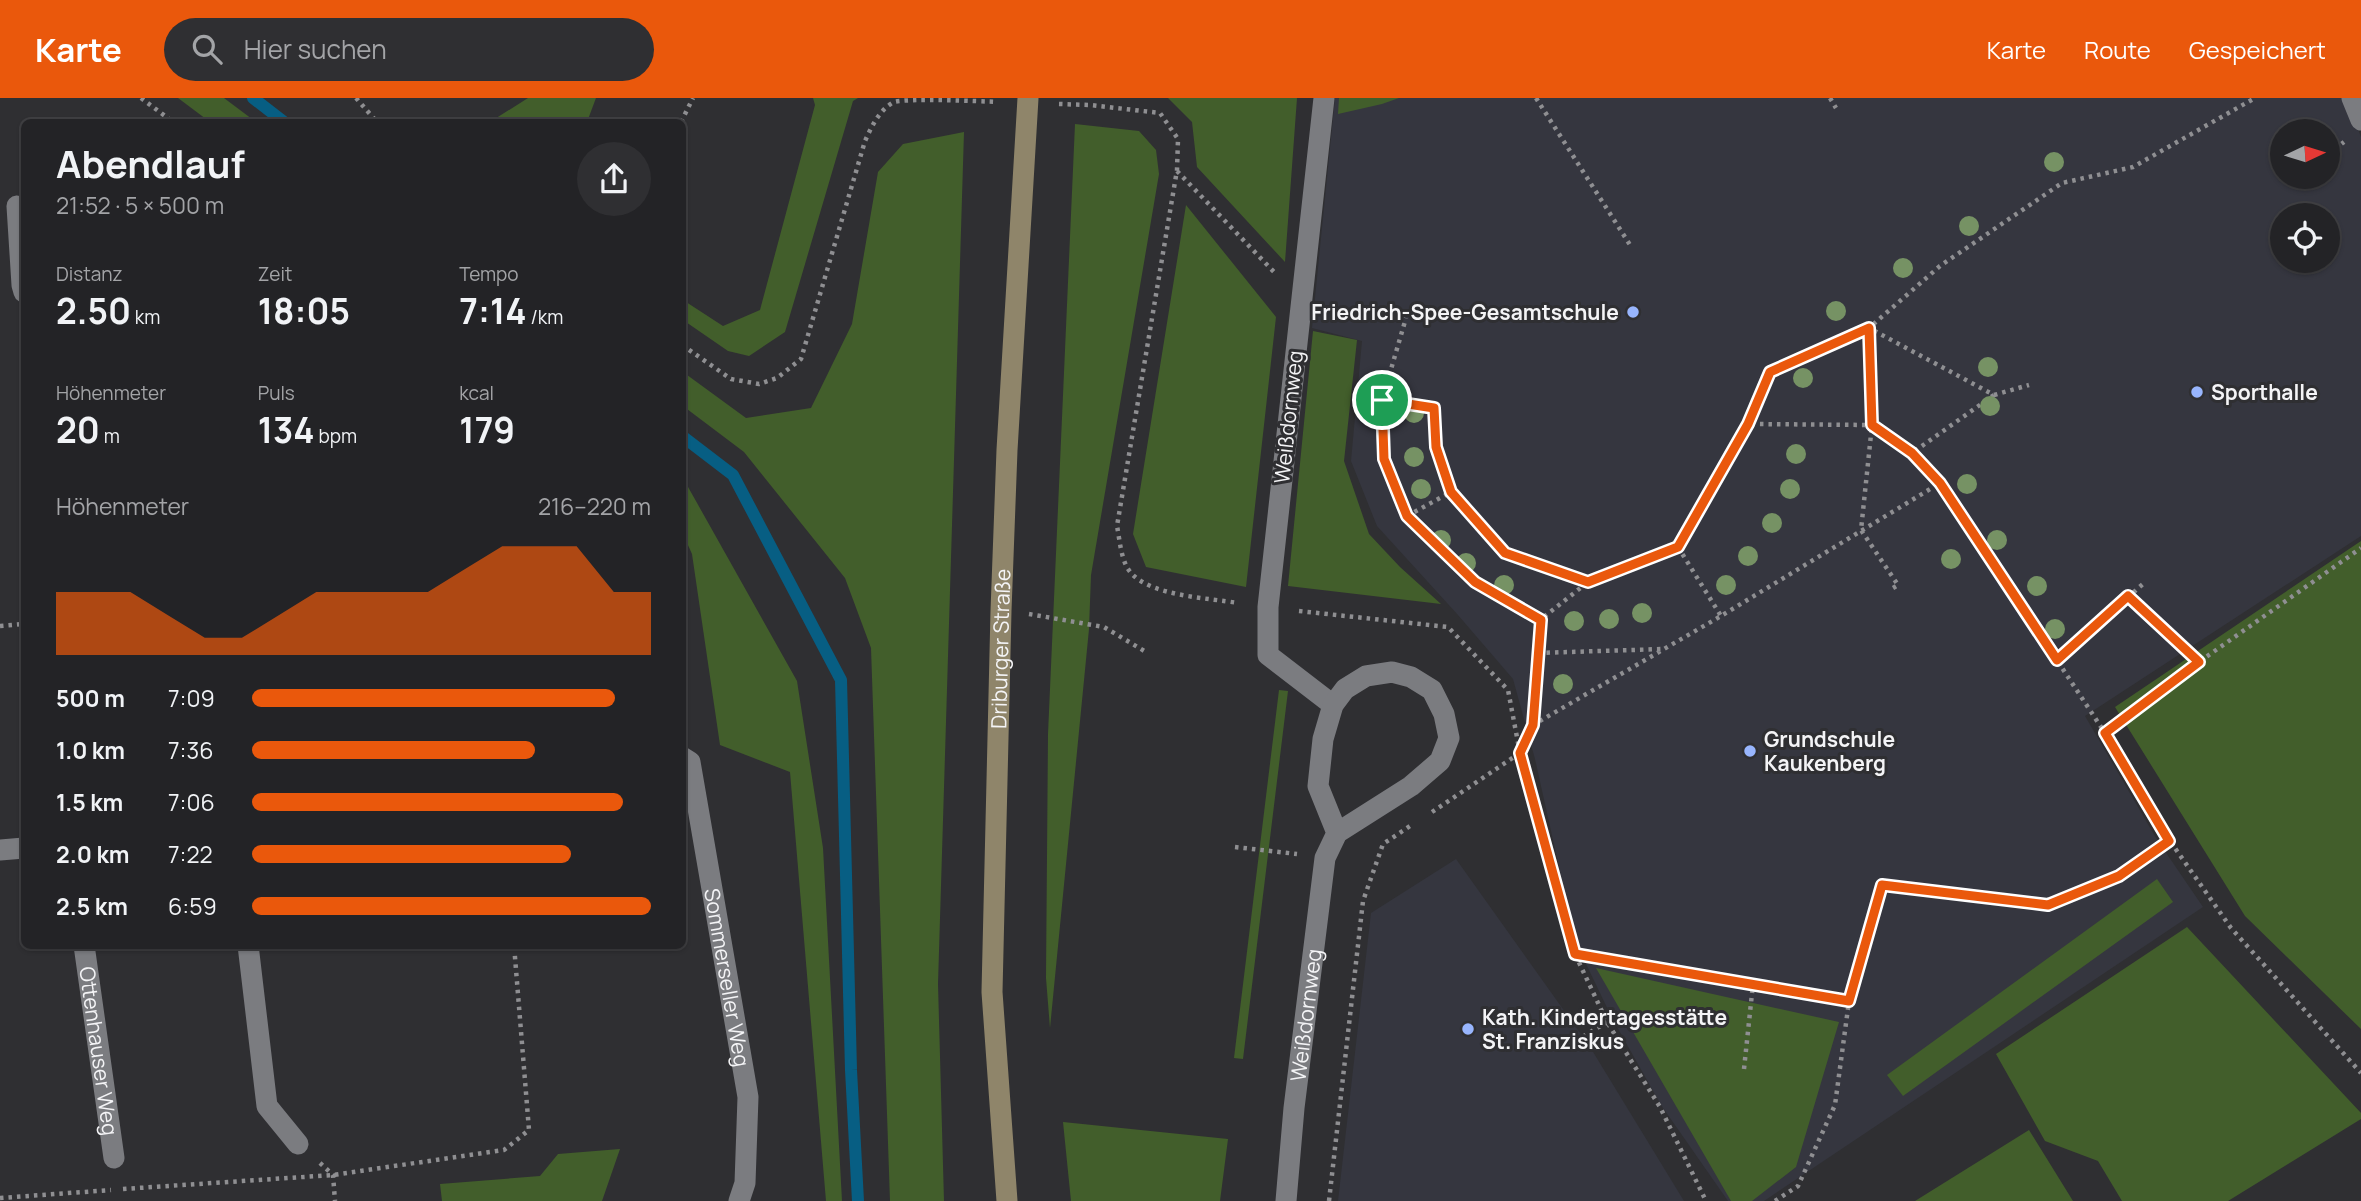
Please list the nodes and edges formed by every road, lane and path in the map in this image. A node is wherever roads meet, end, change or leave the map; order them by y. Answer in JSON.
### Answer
{"nodes":[{"id":1,"x":141,"y":98,"type":"edge"},
{"id":2,"x":356,"y":98,"type":"edge"},
{"id":3,"x":693,"y":98,"type":"edge"},
{"id":4,"x":1028,"y":98,"type":"edge"},
{"id":5,"x":1324,"y":98,"type":"edge"},
{"id":6,"x":1536,"y":98,"type":"edge"},
{"id":7,"x":1830,"y":98,"type":"edge"},
{"id":8,"x":2255,"y":98,"type":"edge"},
{"id":9,"x":2352,"y":98,"type":"edge"},
{"id":10,"x":955,"y":100,"type":"dead end"},
{"id":11,"x":1090,"y":105,"type":"dead end"},
{"id":12,"x":1836,"y":108,"type":"dead end"},
{"id":13,"x":169,"y":119,"type":"edge"},
{"id":14,"x":374,"y":119,"type":"edge"},
{"id":15,"x":682,"y":119,"type":"edge"},
{"id":16,"x":2361,"y":120,"type":"edge"},
{"id":17,"x":1177,"y":170,"type":"junction"},
{"id":18,"x":17,"y":205,"type":"dead end"},
{"id":19,"x":1632,"y":248,"type":"dead end"},
{"id":20,"x":21,"y":269,"type":"edge"},
{"id":21,"x":1300,"y":299,"type":"junction"},
{"id":22,"x":1406,"y":318,"type":"dead end"},
{"id":23,"x":1869,"y":328,"type":"junction"},
{"id":24,"x":686,"y":348,"type":"edge"},
{"id":25,"x":2029,"y":385,"type":"dead end"},
{"id":26,"x":1994,"y":395,"type":"junction"},
{"id":27,"x":1382,"y":400,"type":"junction"},
{"id":28,"x":1748,"y":424,"type":"junction"},
{"id":29,"x":1872,"y":425,"type":"junction"},
{"id":30,"x":1912,"y":453,"type":"junction"},
{"id":31,"x":1940,"y":483,"type":"junction"},
{"id":32,"x":1451,"y":492,"type":"junction"},
{"id":33,"x":1407,"y":516,"type":"junction"},
{"id":34,"x":1861,"y":530,"type":"junction"},
{"id":35,"x":1678,"y":547,"type":"junction"},
{"id":36,"x":2361,"y":548,"type":"edge"},
{"id":37,"x":1588,"y":582,"type":"junction"},
{"id":38,"x":2144,"y":583,"type":"dead end"},
{"id":39,"x":1894,"y":588,"type":"dead end"},
{"id":40,"x":2128,"y":596,"type":"junction"},
{"id":41,"x":1268,"y":607,"type":"junction"},
{"id":42,"x":1001,"y":611,"type":"junction"},
{"id":43,"x":1721,"y":616,"type":"junction"},
{"id":44,"x":1541,"y":620,"type":"junction"},
{"id":45,"x":21,"y":624,"type":"edge"},
{"id":46,"x":0,"y":626,"type":"edge"},
{"id":47,"x":1665,"y":649,"type":"junction"},
{"id":48,"x":1146,"y":652,"type":"dead end"},
{"id":49,"x":1538,"y":653,"type":"junction"},
{"id":50,"x":2057,"y":660,"type":"junction"},
{"id":51,"x":2199,"y":662,"type":"junction"},
{"id":52,"x":1333,"y":705,"type":"junction"},
{"id":53,"x":1533,"y":725,"type":"junction"},
{"id":54,"x":2105,"y":733,"type":"junction"},
{"id":55,"x":1520,"y":753,"type":"junction"},
{"id":56,"x":686,"y":760,"type":"edge"},
{"id":57,"x":1429,"y":814,"type":"dead end"},
{"id":58,"x":1418,"y":822,"type":"dead end"},
{"id":59,"x":1337,"y":833,"type":"junction"},
{"id":60,"x":2169,"y":841,"type":"junction"},
{"id":61,"x":1235,"y":847,"type":"dead end"},
{"id":62,"x":21,"y":848,"type":"edge"},
{"id":63,"x":0,"y":850,"type":"edge"},
{"id":64,"x":1325,"y":858,"type":"junction"},
{"id":65,"x":85,"y":949,"type":"edge"},
{"id":66,"x":248,"y":949,"type":"edge"},
{"id":67,"x":514,"y":949,"type":"edge"},
{"id":68,"x":1575,"y":954,"type":"junction"},
{"id":69,"x":1753,"y":984,"type":"junction"},
{"id":70,"x":1849,"y":1001,"type":"junction"},
{"id":71,"x":1607,"y":1022,"type":"junction"},
{"id":72,"x":1561,"y":1050,"type":"dead end"},
{"id":73,"x":1744,"y":1069,"type":"dead end"},
{"id":74,"x":2361,"y":1073,"type":"edge"},
{"id":75,"x":298,"y":1144,"type":"joint"},
{"id":76,"x":114,"y":1158,"type":"dead end"},
{"id":77,"x":333,"y":1175,"type":"junction"},
{"id":78,"x":0,"y":1198,"type":"edge"},
{"id":79,"x":335,"y":1201,"type":"edge"},
{"id":80,"x":739,"y":1201,"type":"edge"},
{"id":81,"x":1006,"y":1201,"type":"edge"},
{"id":82,"x":1286,"y":1201,"type":"edge"},
{"id":83,"x":1329,"y":1201,"type":"edge"},
{"id":84,"x":1706,"y":1201,"type":"edge"},
{"id":85,"x":1775,"y":1201,"type":"edge"}],
"edges":[{"from":1,"to":13,"type":"path"},
{"from":2,"to":14,"type":"path"},
{"from":3,"to":15,"type":"path"},
{"from":4,"to":42,"type":"main road","name":"Driburger Straße"},
{"from":5,"to":21,"type":"street","name":"Weißdornweg"},
{"from":6,"to":19,"type":"path"},
{"from":7,"to":12,"type":"path"},
{"from":8,"to":23,"type":"path"},
{"from":9,"to":16,"type":"street"},
{"from":10,"to":24,"type":"path"},
{"from":11,"to":17,"type":"path"},
{"from":17,"to":21,"type":"path"},
{"from":17,"to":41,"type":"path"},
{"from":18,"to":20,"type":"street"},
{"from":21,"to":41,"type":"street","name":"Weißdornweg"},
{"from":22,"to":27,"type":"path"},
{"from":23,"to":26,"type":"path"},
{"from":23,"to":28,"type":"path"},
{"from":23,"to":29,"type":"path"},
{"from":25,"to":26,"type":"path"},
{"from":26,"to":30,"type":"path"},
{"from":27,"to":32,"type":"path"},
{"from":27,"to":33,"type":"path"},
{"from":28,"to":29,"type":"path"},
{"from":28,"to":35,"type":"path"},
{"from":29,"to":30,"type":"path"},
{"from":29,"to":34,"type":"path"},
{"from":30,"to":31,"type":"path"},
{"from":31,"to":34,"type":"path"},
{"from":31,"to":50,"type":"path"},
{"from":32,"to":33,"type":"path"},
{"from":32,"to":37,"type":"path"},
{"from":33,"to":44,"type":"path"},
{"from":34,"to":39,"type":"path"},
{"from":34,"to":43,"type":"path"},
{"from":35,"to":37,"type":"path"},
{"from":35,"to":43,"type":"path"},
{"from":36,"to":51,"type":"path"},
{"from":37,"to":44,"type":"path"},
{"from":38,"to":40,"type":"path"},
{"from":40,"to":50,"type":"path"},
{"from":40,"to":51,"type":"path"},
{"from":41,"to":52,"type":"street","name":"Weißdornweg"},
{"from":41,"to":55,"type":"path"},
{"from":42,"to":48,"type":"path"},
{"from":42,"to":81,"type":"main road","name":"Driburger Straße"},
{"from":43,"to":47,"type":"path"},
{"from":44,"to":49,"type":"path"},
{"from":45,"to":46,"type":"path"},
{"from":47,"to":49,"type":"path"},
{"from":47,"to":53,"type":"path"},
{"from":49,"to":53,"type":"path"},
{"from":50,"to":54,"type":"path"},
{"from":51,"to":54,"type":"path"},
{"from":52,"to":59,"type":"street"},
{"from":52,"to":59,"type":"street"},
{"from":53,"to":55,"type":"path"},
{"from":54,"to":60,"type":"path"},
{"from":55,"to":57,"type":"path"},
{"from":55,"to":68,"type":"path"},
{"from":56,"to":80,"type":"street","name":"Sommerseller Weg"},
{"from":58,"to":83,"type":"path"},
{"from":59,"to":64,"type":"street","name":"Weißdornweg"},
{"from":60,"to":70,"type":"path"},
{"from":60,"to":74,"type":"path"},
{"from":61,"to":64,"type":"path"},
{"from":62,"to":63,"type":"street"},
{"from":64,"to":82,"type":"street","name":"Weißdornweg"},
{"from":65,"to":76,"type":"street","name":"Ottenhauser Weg"},
{"from":66,"to":75,"type":"street"},
{"from":67,"to":77,"type":"path"},
{"from":68,"to":69,"type":"path"},
{"from":68,"to":71,"type":"path"},
{"from":69,"to":70,"type":"path"},
{"from":69,"to":73,"type":"path"},
{"from":70,"to":85,"type":"path"},
{"from":71,"to":72,"type":"path"},
{"from":71,"to":84,"type":"path"},
{"from":75,"to":77,"type":"path"},
{"from":77,"to":78,"type":"path"},
{"from":77,"to":79,"type":"path"}]}
